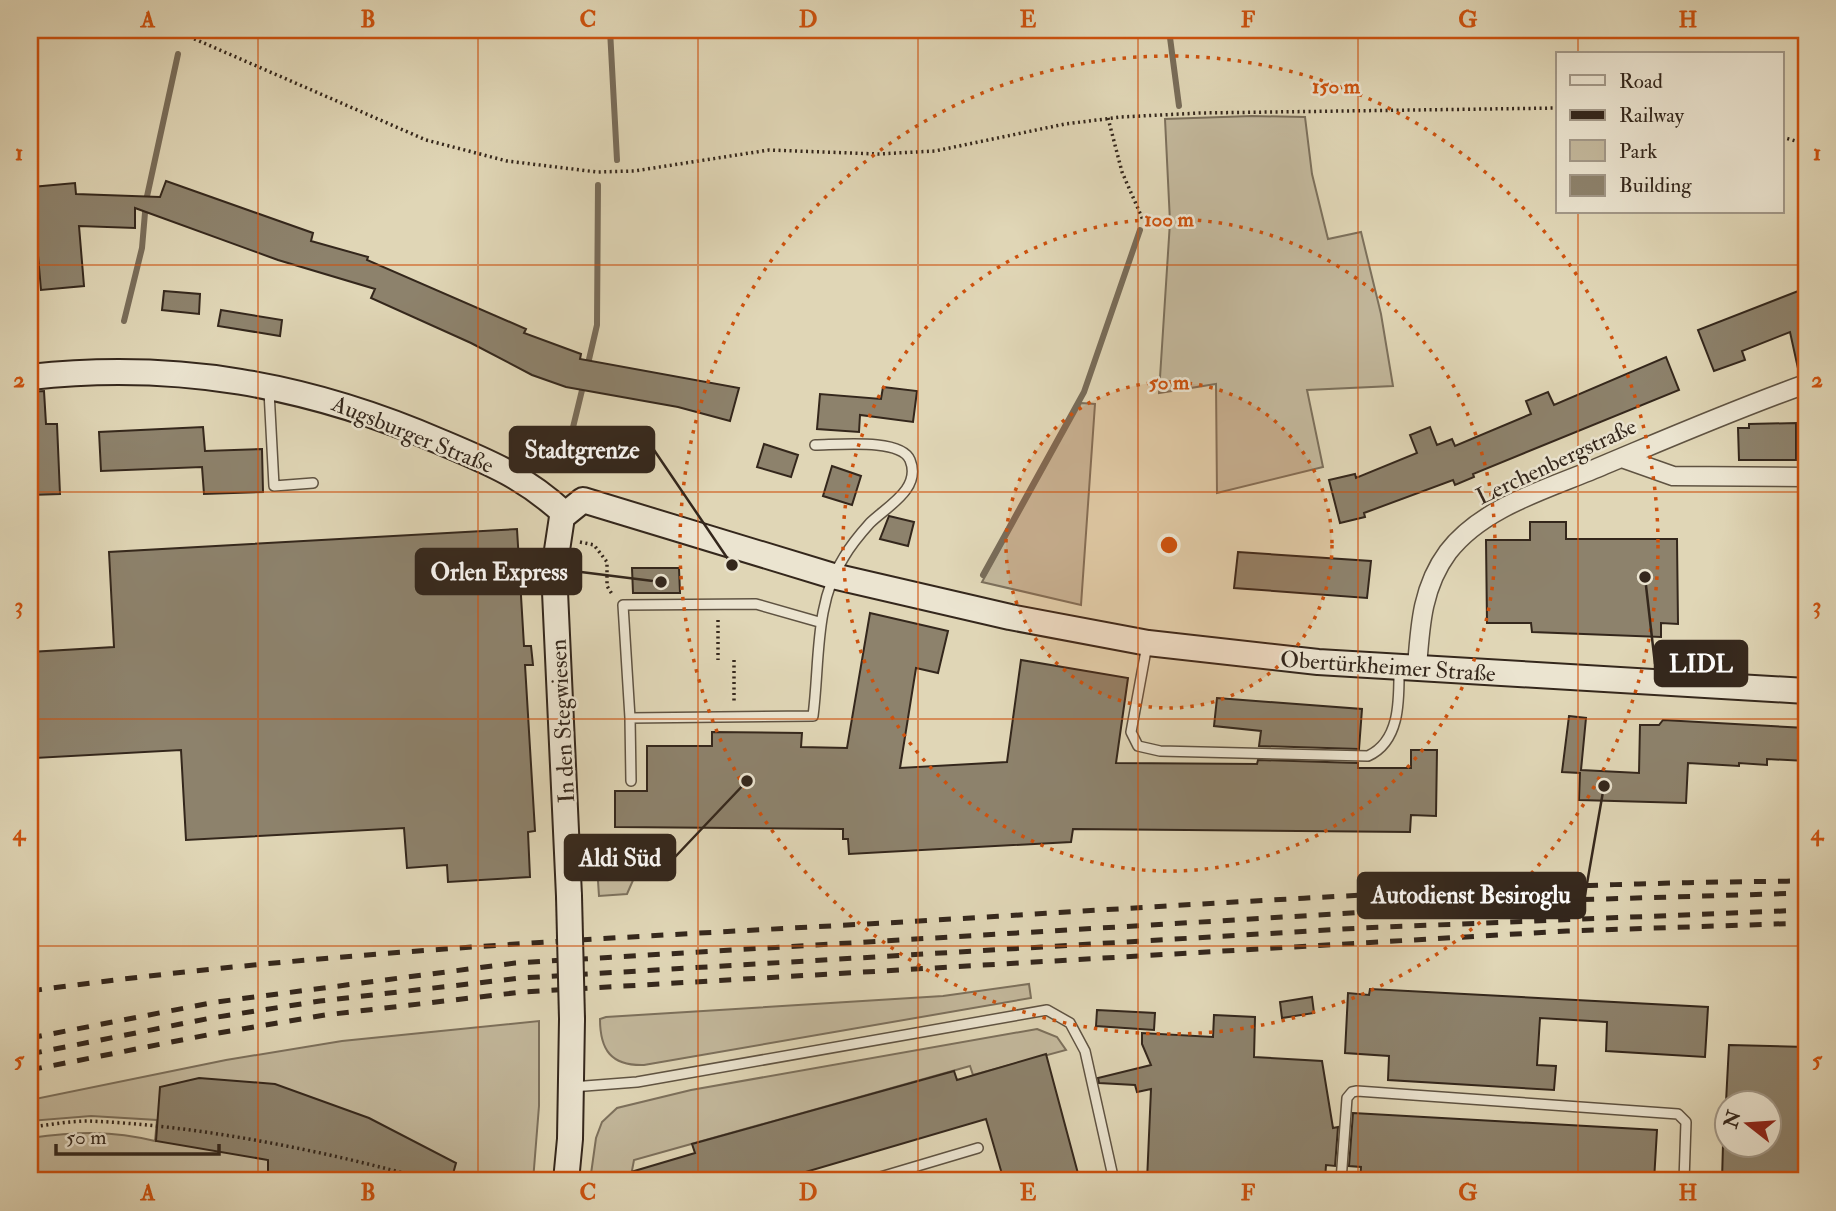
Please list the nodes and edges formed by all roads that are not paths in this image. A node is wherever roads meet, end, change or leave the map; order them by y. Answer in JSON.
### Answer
{"nodes":[{"id":1,"x":30,"y":377,"type":"edge"},
{"id":2,"x":1806,"y":384,"type":"edge"},
{"id":3,"x":268,"y":386,"type":"junction"},
{"id":4,"x":815,"y":445,"type":"dead end"},
{"id":5,"x":1622,"y":458,"type":"junction"},
{"id":6,"x":1806,"y":477,"type":"edge"},
{"id":7,"x":313,"y":483,"type":"dead end"},
{"id":8,"x":565,"y":514,"type":"junction"},
{"id":9,"x":833,"y":576,"type":"junction"},
{"id":10,"x":820,"y":622,"type":"junction"},
{"id":11,"x":1148,"y":643,"type":"junction"},
{"id":12,"x":1408,"y":668,"type":"junction"},
{"id":13,"x":1806,"y":691,"type":"edge"},
{"id":14,"x":630,"y":718,"type":"junction"},
{"id":15,"x":632,"y":781,"type":"dead end"},
{"id":16,"x":571,"y":1087,"type":"junction"},
{"id":17,"x":978,"y":1148,"type":"dead end"},
{"id":18,"x":566,"y":1181,"type":"edge"},
{"id":19,"x":867,"y":1181,"type":"edge"},
{"id":20,"x":1114,"y":1181,"type":"edge"},
{"id":21,"x":1341,"y":1181,"type":"edge"},
{"id":22,"x":1684,"y":1181,"type":"edge"}],
"edges":[{"from":1,"to":3,"type":"main road","name":"Augsburger Straße"},
{"from":2,"to":5,"type":"street","name":"Lerchenbergstraße"},
{"from":3,"to":7,"type":"lane"},
{"from":3,"to":8,"type":"main road","name":"Augsburger Straße"},
{"from":4,"to":9,"type":"lane"},
{"from":5,"to":6,"type":"street"},
{"from":5,"to":12,"type":"street","name":"Lerchenbergstraße"},
{"from":8,"to":9,"type":"main road"},
{"from":8,"to":16,"type":"main road","name":"In den Stegwiesen","bridge":true},
{"from":9,"to":10,"type":"lane"},
{"from":9,"to":11,"type":"main road","name":"Obertürkheimer Straße"},
{"from":10,"to":14,"type":"lane"},
{"from":10,"to":14,"type":"lane"},
{"from":11,"to":12,"type":"main road","name":"Obertürkheimer Straße"},
{"from":11,"to":12,"type":"lane"},
{"from":12,"to":13,"type":"main road","name":"Obertürkheimer Straße"},
{"from":14,"to":15,"type":"lane"},
{"from":16,"to":18,"type":"main road","name":"In den Stegwiesen"},
{"from":16,"to":20,"type":"lane"},
{"from":17,"to":19,"type":"lane"},
{"from":21,"to":22,"type":"lane"}]}
